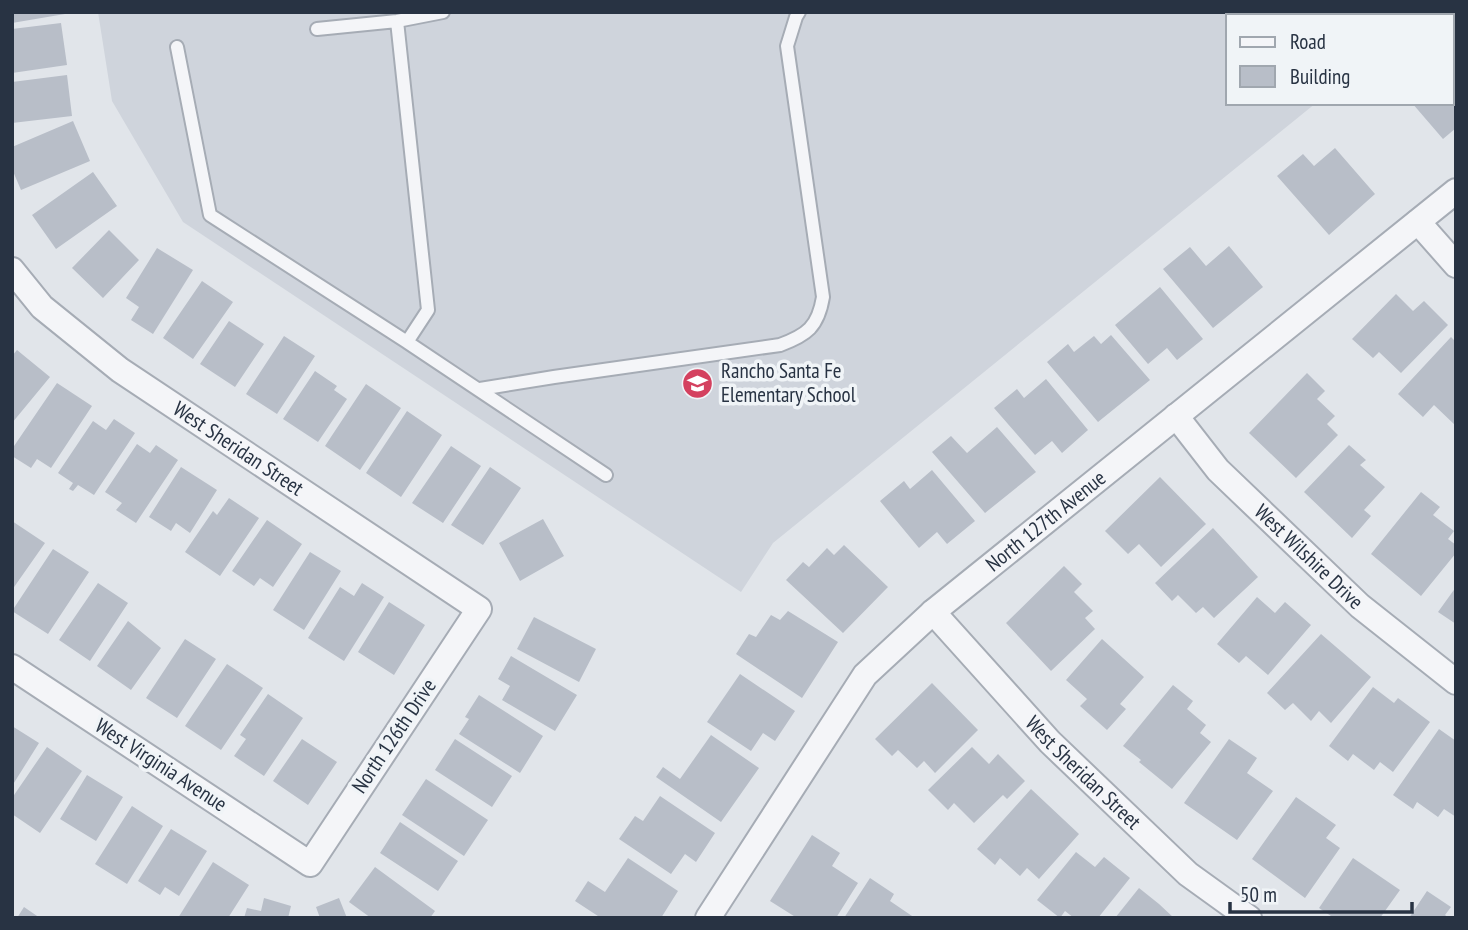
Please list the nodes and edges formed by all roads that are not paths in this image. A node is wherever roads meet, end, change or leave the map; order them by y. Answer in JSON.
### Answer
{"nodes":[{"id":1,"x":443,"y":12,"type":"edge"},
{"id":2,"x":799,"y":12,"type":"edge"},
{"id":3,"x":397,"y":21,"type":"junction"},
{"id":4,"x":317,"y":29,"type":"dead end"},
{"id":5,"x":177,"y":47,"type":"dead end"},
{"id":6,"x":1456,"y":191,"type":"edge"},
{"id":7,"x":1418,"y":222,"type":"junction"},
{"id":8,"x":1456,"y":265,"type":"edge"},
{"id":9,"x":12,"y":270,"type":"edge"},
{"id":10,"x":407,"y":342,"type":"junction"},
{"id":11,"x":480,"y":389,"type":"junction"},
{"id":12,"x":1176,"y":416,"type":"junction"},
{"id":13,"x":606,"y":475,"type":"dead end"},
{"id":14,"x":479,"y":609,"type":"joint"},
{"id":15,"x":933,"y":612,"type":"junction"},
{"id":16,"x":12,"y":667,"type":"edge"},
{"id":17,"x":1456,"y":682,"type":"edge"},
{"id":18,"x":310,"y":864,"type":"joint"},
{"id":19,"x":708,"y":918,"type":"edge"},
{"id":20,"x":1249,"y":918,"type":"edge"}],
"edges":[{"from":1,"to":3,"type":"lane"},
{"from":2,"to":11,"type":"lane"},
{"from":3,"to":4,"type":"lane"},
{"from":3,"to":10,"type":"lane"},
{"from":5,"to":10,"type":"lane"},
{"from":6,"to":7,"type":"street","name":"North 127th Avenue"},
{"from":7,"to":8,"type":"street"},
{"from":7,"to":12,"type":"street","name":"North 127th Avenue"},
{"from":9,"to":14,"type":"street","name":"West Sheridan Street"},
{"from":10,"to":11,"type":"lane"},
{"from":11,"to":13,"type":"lane"},
{"from":12,"to":15,"type":"street","name":"North 127th Avenue"},
{"from":12,"to":17,"type":"street","name":"West Wilshire Drive"},
{"from":14,"to":18,"type":"street","name":"North 126th Drive"},
{"from":15,"to":19,"type":"street","name":"North 127th Avenue"},
{"from":15,"to":20,"type":"street","name":"West Sheridan Street"},
{"from":16,"to":18,"type":"street","name":"West Virginia Avenue"}]}
